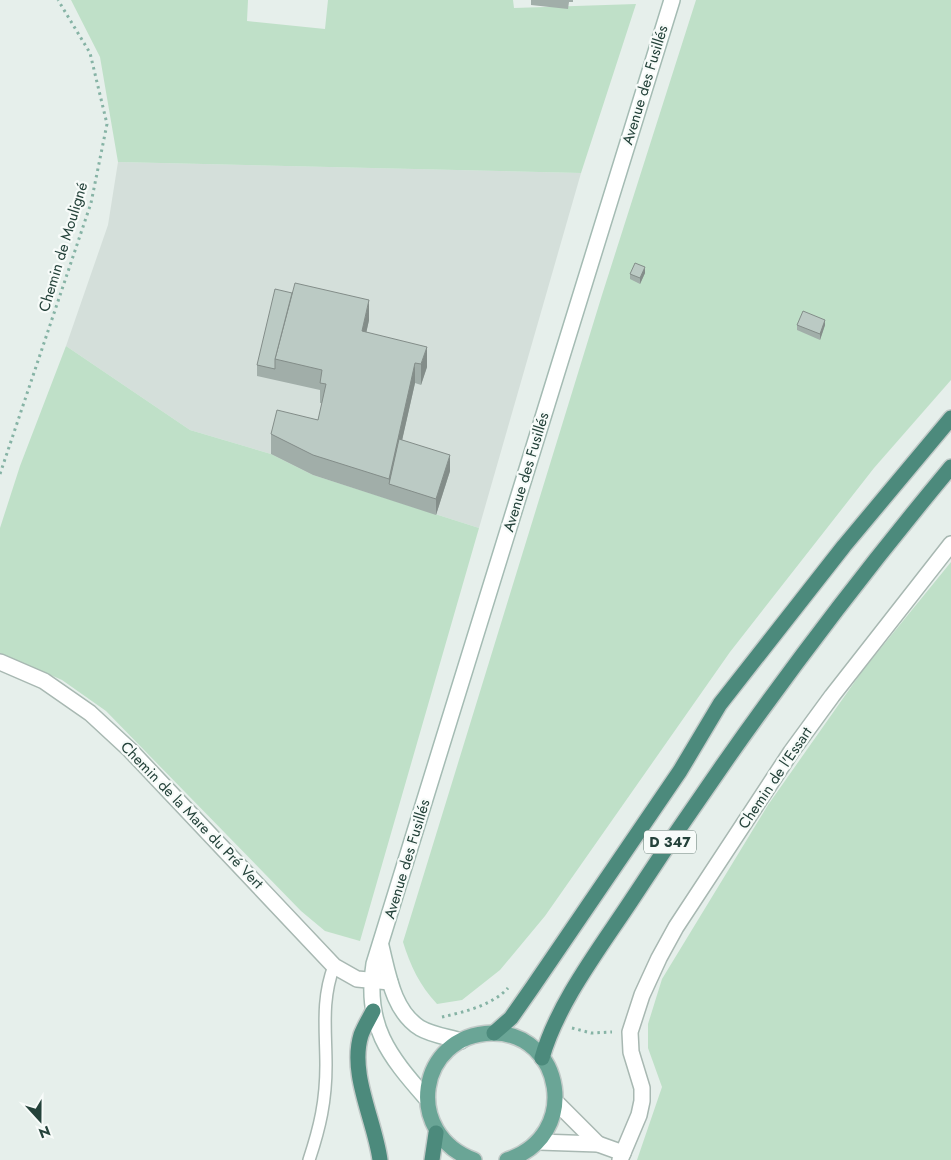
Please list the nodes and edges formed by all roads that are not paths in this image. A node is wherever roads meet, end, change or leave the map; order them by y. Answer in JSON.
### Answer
{"nodes":[{"id":1,"x":672,"y":0,"type":"edge"},
{"id":2,"x":951,"y":418,"type":"edge"},
{"id":3,"x":951,"y":467,"type":"edge"},
{"id":4,"x":951,"y":544,"type":"edge"},
{"id":5,"x":0,"y":662,"type":"edge"},
{"id":6,"x":380,"y":945,"type":"junction"},
{"id":7,"x":334,"y":966,"type":"junction"},
{"id":8,"x":371,"y":982,"type":"junction"},
{"id":9,"x":390,"y":982,"type":"junction"},
{"id":10,"x":373,"y":1011,"type":"junction"},
{"id":11,"x":494,"y":1033,"type":"junction"},
{"id":12,"x":461,"y":1041,"type":"junction"},
{"id":13,"x":542,"y":1058,"type":"junction"},
{"id":14,"x":426,"y":1098,"type":"junction"},
{"id":15,"x":556,"y":1102,"type":"junction"},
{"id":16,"x":436,"y":1133,"type":"junction"},
{"id":17,"x":539,"y":1142,"type":"junction"},
{"id":18,"x":598,"y":1144,"type":"junction"},
{"id":19,"x":621,"y":1156,"type":"edge"},
{"id":20,"x":309,"y":1160,"type":"edge"},
{"id":21,"x":380,"y":1160,"type":"edge"},
{"id":22,"x":432,"y":1160,"type":"edge"},
{"id":23,"x":474,"y":1160,"type":"edge"},
{"id":24,"x":507,"y":1160,"type":"edge"}],
"edges":[{"from":1,"to":6,"type":"street","name":"Avenue des Fusillés"},
{"from":2,"to":11,"type":"highway","number":"D 347"},
{"from":3,"to":13,"type":"highway","number":"D 347"},
{"from":4,"to":19,"type":"street","name":"Chemin de l'Essart"},
{"from":5,"to":7,"type":"street","name":"Chemin de la Mare du Pré Vert"},
{"from":6,"to":8,"type":"street","name":"Avenue des Fusillés"},
{"from":6,"to":9,"type":"street"},
{"from":7,"to":8,"type":"street","name":"Chemin de la Mare du Pré Vert"},
{"from":7,"to":20,"type":"lane"},
{"from":8,"to":9,"type":"street","name":"Chemin de la Mare du Pré Vert"},
{"from":8,"to":10,"type":"street","name":"Avenue des Fusillés"},
{"from":9,"to":12,"type":"street"},
{"from":10,"to":14,"type":"street","name":"Avenue des Fusillés"},
{"from":10,"to":21,"type":"highway"},
{"from":11,"to":12,"type":"main road"},
{"from":11,"to":13,"type":"main road"},
{"from":12,"to":14,"type":"main road"},
{"from":13,"to":15,"type":"main road"},
{"from":14,"to":16,"type":"main road"},
{"from":15,"to":17,"type":"main road"},
{"from":15,"to":18,"type":"street"},
{"from":16,"to":22,"type":"highway"},
{"from":16,"to":23,"type":"main road"},
{"from":17,"to":18,"type":"street"},
{"from":17,"to":24,"type":"main road"},
{"from":18,"to":19,"type":"street"}]}
